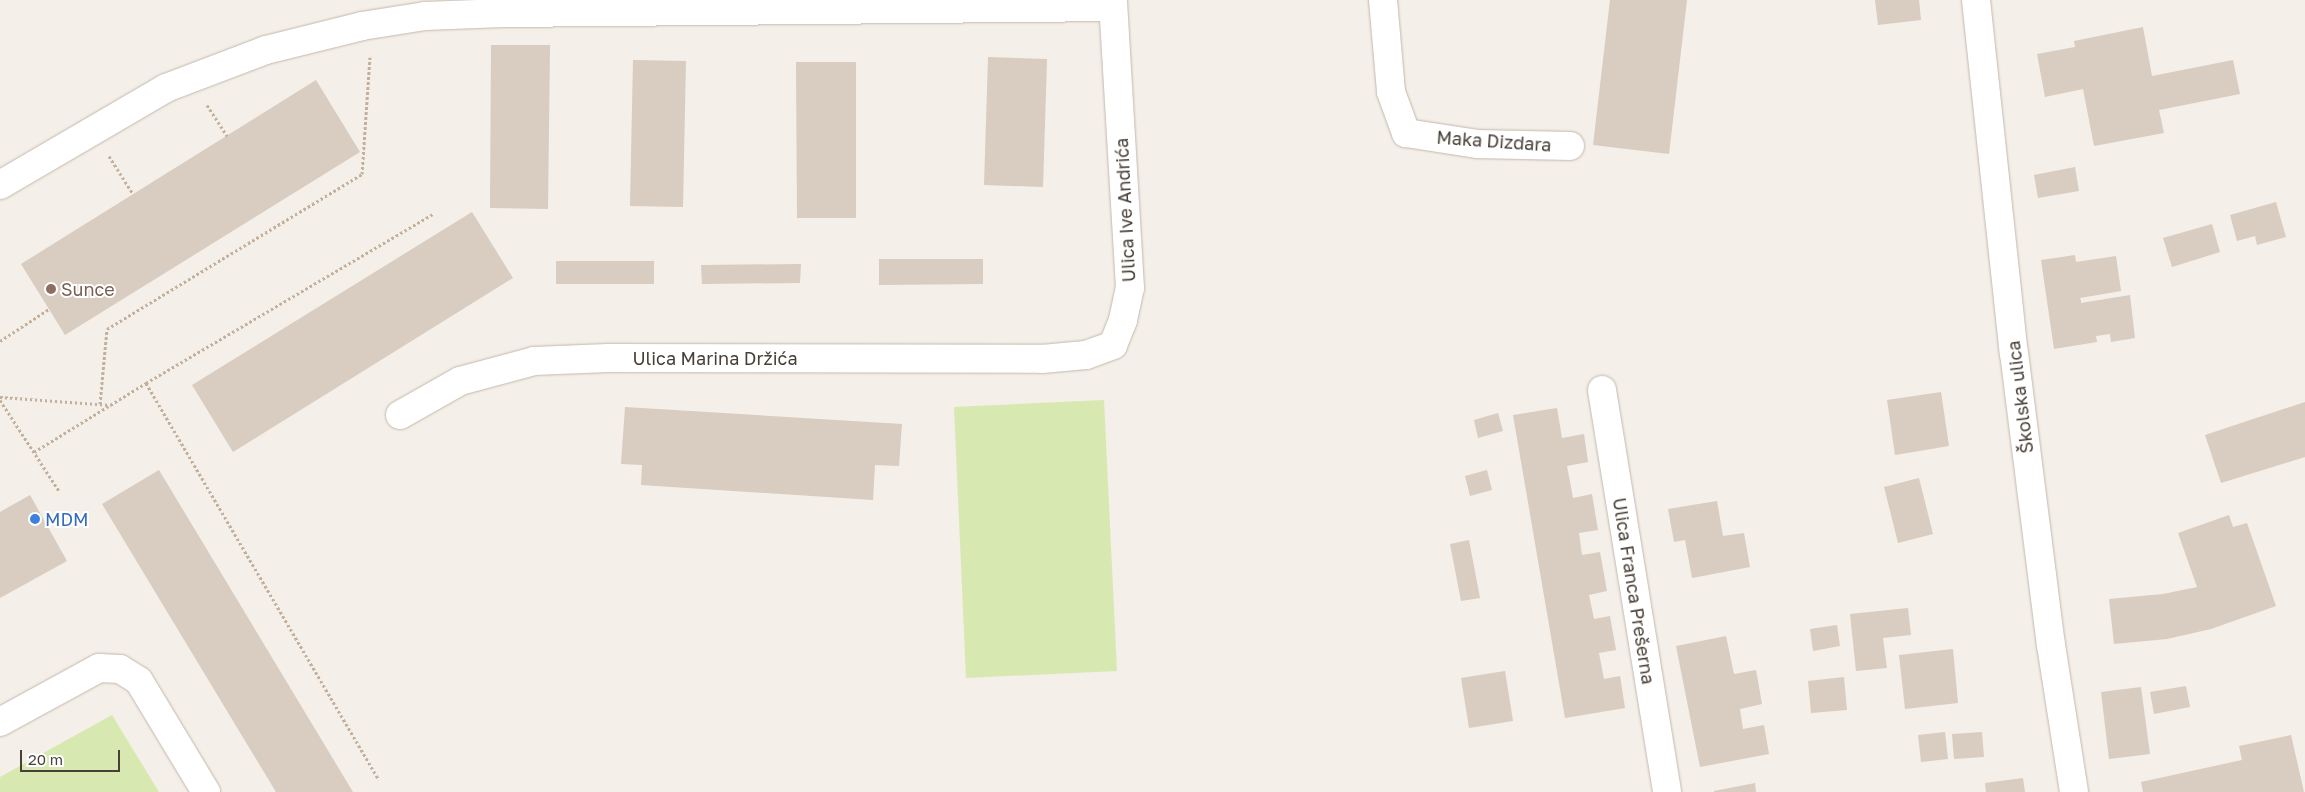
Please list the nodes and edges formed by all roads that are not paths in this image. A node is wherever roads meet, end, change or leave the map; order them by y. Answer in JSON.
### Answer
{"nodes":[{"id":1,"x":1383,"y":0,"type":"edge"},
{"id":2,"x":1976,"y":0,"type":"edge"},
{"id":3,"x":1113,"y":4,"type":"edge"},
{"id":4,"x":1570,"y":146,"type":"dead end"},
{"id":5,"x":0,"y":185,"type":"edge"},
{"id":6,"x":1042,"y":359,"type":"joint"},
{"id":7,"x":1602,"y":390,"type":"dead end"},
{"id":8,"x":400,"y":415,"type":"dead end"},
{"id":9,"x":0,"y":722,"type":"edge"},
{"id":10,"x":206,"y":792,"type":"edge"},
{"id":11,"x":1667,"y":792,"type":"edge"},
{"id":12,"x":2074,"y":792,"type":"edge"}],
"edges":[{"from":1,"to":4,"type":"street","name":"Maka Dizdara"},
{"from":2,"to":12,"type":"street","name":"Školska ulica"},
{"from":3,"to":5,"type":"street"},
{"from":3,"to":6,"type":"street","name":"Ulica Ive Andrića"},
{"from":6,"to":8,"type":"street","name":"Ulica Marina Držića"},
{"from":7,"to":11,"type":"street","name":"Ulica Franca Prešerna"},
{"from":9,"to":10,"type":"street"}]}
